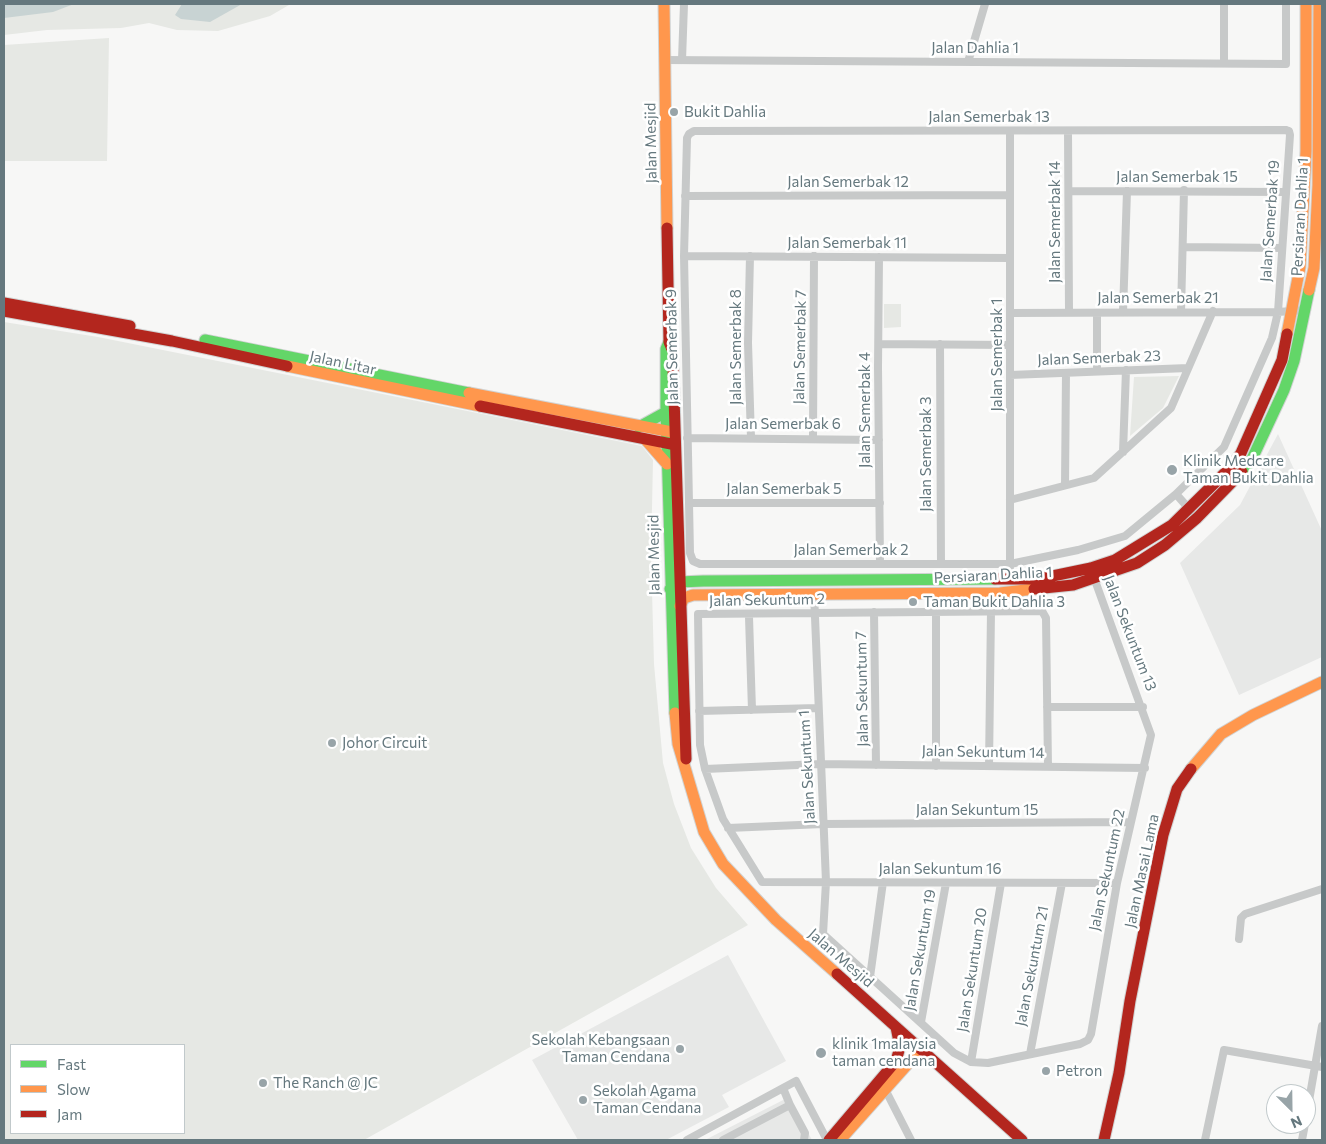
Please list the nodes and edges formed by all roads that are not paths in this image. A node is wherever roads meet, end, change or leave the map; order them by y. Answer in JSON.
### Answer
{"nodes":[{"id":1,"x":664,"y":4,"type":"edge"},
{"id":2,"x":684,"y":4,"type":"edge"},
{"id":3,"x":985,"y":4,"type":"edge"},
{"id":4,"x":1224,"y":4,"type":"edge"},
{"id":5,"x":1286,"y":4,"type":"edge"},
{"id":6,"x":1306,"y":4,"type":"edge"},
{"id":7,"x":1319,"y":4,"type":"edge"},
{"id":8,"x":665,"y":60,"type":"junction"},
{"id":9,"x":682,"y":60,"type":"junction"},
{"id":10,"x":968,"y":62,"type":"junction"},
{"id":11,"x":1224,"y":63,"type":"junction"},
{"id":12,"x":1010,"y":131,"type":"junction"},
{"id":13,"x":1068,"y":131,"type":"junction"},
{"id":14,"x":1289,"y":132,"type":"joint"},
{"id":15,"x":689,"y":134,"type":"joint"},
{"id":16,"x":1320,"y":185,"type":"edge"},
{"id":17,"x":1305,"y":186,"type":"junction"},
{"id":18,"x":1184,"y":190,"type":"junction"},
{"id":19,"x":1069,"y":191,"type":"junction"},
{"id":20,"x":1127,"y":191,"type":"junction"},
{"id":21,"x":1286,"y":192,"type":"junction"},
{"id":22,"x":1010,"y":195,"type":"junction"},
{"id":23,"x":685,"y":196,"type":"junction"},
{"id":24,"x":1183,"y":247,"type":"junction"},
{"id":25,"x":1282,"y":248,"type":"junction"},
{"id":26,"x":684,"y":256,"type":"junction"},
{"id":27,"x":750,"y":256,"type":"junction"},
{"id":28,"x":814,"y":256,"type":"junction"},
{"id":29,"x":880,"y":257,"type":"junction"},
{"id":30,"x":1010,"y":258,"type":"junction"},
{"id":31,"x":4,"y":303,"type":"edge"},
{"id":32,"x":1306,"y":310,"type":"junction"},
{"id":33,"x":4,"y":311,"type":"edge"},
{"id":34,"x":1293,"y":311,"type":"junction"},
{"id":35,"x":1069,"y":312,"type":"junction"},
{"id":36,"x":1123,"y":312,"type":"junction"},
{"id":37,"x":1181,"y":312,"type":"junction"},
{"id":38,"x":1213,"y":312,"type":"junction"},
{"id":39,"x":1278,"y":312,"type":"junction"},
{"id":40,"x":1010,"y":313,"type":"junction"},
{"id":41,"x":1096,"y":313,"type":"junction"},
{"id":42,"x":669,"y":342,"type":"junction"},
{"id":43,"x":879,"y":344,"type":"junction"},
{"id":44,"x":940,"y":344,"type":"junction"},
{"id":45,"x":1010,"y":345,"type":"junction"},
{"id":46,"x":1188,"y":368,"type":"junction"},
{"id":47,"x":1126,"y":370,"type":"junction"},
{"id":48,"x":1098,"y":372,"type":"junction"},
{"id":49,"x":1066,"y":373,"type":"junction"},
{"id":50,"x":1010,"y":375,"type":"junction"},
{"id":51,"x":666,"y":412,"type":"junction"},
{"id":52,"x":639,"y":427,"type":"junction"},
{"id":53,"x":645,"y":438,"type":"junction"},
{"id":54,"x":671,"y":438,"type":"junction"},
{"id":55,"x":687,"y":438,"type":"junction"},
{"id":56,"x":751,"y":438,"type":"junction"},
{"id":57,"x":813,"y":438,"type":"junction"},
{"id":58,"x":879,"y":440,"type":"junction"},
{"id":59,"x":1123,"y":452,"type":"junction"},
{"id":60,"x":667,"y":464,"type":"junction"},
{"id":61,"x":1066,"y":486,"type":"junction"},
{"id":62,"x":1176,"y":494,"type":"junction"},
{"id":63,"x":1010,"y":500,"type":"junction"},
{"id":64,"x":689,"y":503,"type":"junction"},
{"id":65,"x":880,"y":503,"type":"junction"},
{"id":66,"x":1189,"y":509,"type":"junction"},
{"id":67,"x":1197,"y":518,"type":"junction"},
{"id":68,"x":693,"y":561,"type":"joint"},
{"id":69,"x":880,"y":563,"type":"junction"},
{"id":70,"x":940,"y":564,"type":"junction"},
{"id":71,"x":1010,"y":564,"type":"junction"},
{"id":72,"x":1093,"y":574,"type":"junction"},
{"id":73,"x":1010,"y":580,"type":"junction"},
{"id":74,"x":703,"y":581,"type":"junction"},
{"id":75,"x":680,"y":582,"type":"junction"},
{"id":76,"x":670,"y":590,"type":"junction"},
{"id":77,"x":814,"y":593,"type":"junction"},
{"id":78,"x":703,"y":596,"type":"junction"},
{"id":79,"x":680,"y":606,"type":"junction"},
{"id":80,"x":991,"y":611,"type":"junction"},
{"id":81,"x":874,"y":612,"type":"junction"},
{"id":82,"x":936,"y":612,"type":"junction"},
{"id":83,"x":815,"y":613,"type":"junction"},
{"id":84,"x":750,"y":617,"type":"dead end"},
{"id":85,"x":1322,"y":682,"type":"edge"},
{"id":86,"x":1047,"y":707,"type":"junction"},
{"id":87,"x":1143,"y":707,"type":"junction"},
{"id":88,"x":818,"y":708,"type":"junction"},
{"id":89,"x":752,"y":710,"type":"junction"},
{"id":90,"x":699,"y":711,"type":"junction"},
{"id":91,"x":820,"y":764,"type":"junction"},
{"id":92,"x":876,"y":765,"type":"junction"},
{"id":93,"x":686,"y":766,"type":"junction"},
{"id":94,"x":936,"y":766,"type":"junction"},
{"id":95,"x":988,"y":766,"type":"junction"},
{"id":96,"x":1048,"y":767,"type":"junction"},
{"id":97,"x":705,"y":768,"type":"junction"},
{"id":98,"x":1145,"y":768,"type":"junction"},
{"id":99,"x":1131,"y":822,"type":"junction"},
{"id":100,"x":823,"y":824,"type":"junction"},
{"id":101,"x":728,"y":828,"type":"junction"},
{"id":102,"x":762,"y":882,"type":"joint"},
{"id":103,"x":826,"y":882,"type":"junction"},
{"id":104,"x":883,"y":882,"type":"junction"},
{"id":105,"x":946,"y":882,"type":"junction"},
{"id":106,"x":1001,"y":883,"type":"junction"},
{"id":107,"x":1062,"y":883,"type":"junction"},
{"id":108,"x":1117,"y":883,"type":"junction"},
{"id":109,"x":1322,"y":889,"type":"edge"},
{"id":110,"x":1239,"y":939,"type":"dead end"},
{"id":111,"x":870,"y":978,"type":"junction"},
{"id":112,"x":921,"y":1022,"type":"junction"},
{"id":113,"x":1322,"y":1026,"type":"edge"},
{"id":114,"x":896,"y":1027,"type":"junction"},
{"id":115,"x":921,"y":1049,"type":"junction"},
{"id":116,"x":1030,"y":1054,"type":"junction"},
{"id":117,"x":971,"y":1062,"type":"junction"},
{"id":118,"x":1319,"y":1067,"type":"edge"},
{"id":119,"x":1315,"y":1084,"type":"edge"},
{"id":120,"x":783,"y":1088,"type":"junction"},
{"id":121,"x":880,"y":1088,"type":"junction"},
{"id":122,"x":790,"y":1105,"type":"junction"},
{"id":123,"x":687,"y":1140,"type":"edge"},
{"id":124,"x":723,"y":1140,"type":"edge"},
{"id":125,"x":804,"y":1140,"type":"edge"},
{"id":126,"x":828,"y":1140,"type":"edge"},
{"id":127,"x":840,"y":1140,"type":"edge"},
{"id":128,"x":911,"y":1140,"type":"edge"},
{"id":129,"x":1022,"y":1140,"type":"edge"},
{"id":130,"x":1104,"y":1140,"type":"edge"},
{"id":131,"x":1205,"y":1140,"type":"edge"}],
"edges":[{"from":1,"to":8,"type":"main road","name":"Jalan Mesjid"},
{"from":2,"to":9,"type":"street"},
{"from":3,"to":10,"type":"street"},
{"from":4,"to":11,"type":"street"},
{"from":5,"to":11,"type":"street","name":"Jalan Dahlia 1"},
{"from":6,"to":17,"type":"main road","name":"Persiaran Dahlia 1"},
{"from":7,"to":16,"type":"main road","name":"Persiaran Dahlia 1"},
{"from":8,"to":9,"type":"street","name":"Jalan Dahlia 1"},
{"from":8,"to":42,"type":"main road","name":"Jalan Mesjid"},
{"from":9,"to":10,"type":"street","name":"Jalan Dahlia 1"},
{"from":10,"to":11,"type":"street","name":"Jalan Dahlia 1"},
{"from":12,"to":13,"type":"street","name":"Jalan Semerbak 13"},
{"from":12,"to":15,"type":"street","name":"Jalan Semerbak 13"},
{"from":12,"to":22,"type":"street","name":"Jalan Semerbak 1"},
{"from":13,"to":14,"type":"street","name":"Jalan Semerbak 13"},
{"from":13,"to":19,"type":"street","name":"Jalan Semerbak 14"},
{"from":14,"to":21,"type":"street","name":"Jalan Semerbak 19"},
{"from":15,"to":23,"type":"street","name":"Jalan Semerbak 9"},
{"from":16,"to":17,"type":"street"},
{"from":16,"to":32,"type":"main road","name":"Persiaran Dahlia 1"},
{"from":17,"to":34,"type":"main road","name":"Persiaran Dahlia 1"},
{"from":18,"to":20,"type":"street","name":"Jalan Semerbak 15"},
{"from":18,"to":21,"type":"street","name":"Jalan Semerbak 15"},
{"from":18,"to":24,"type":"street"},
{"from":19,"to":20,"type":"street","name":"Jalan Semerbak 15"},
{"from":19,"to":35,"type":"street","name":"Jalan Semerbak 14"},
{"from":20,"to":36,"type":"street"},
{"from":21,"to":25,"type":"street","name":"Jalan Semerbak 19"},
{"from":22,"to":23,"type":"street","name":"Jalan Semerbak 12"},
{"from":22,"to":30,"type":"street","name":"Jalan Semerbak 1"},
{"from":23,"to":26,"type":"street","name":"Jalan Semerbak 9"},
{"from":24,"to":25,"type":"street"},
{"from":24,"to":37,"type":"street"},
{"from":25,"to":39,"type":"street","name":"Jalan Semerbak 19"},
{"from":26,"to":27,"type":"street","name":"Jalan Semerbak 11"},
{"from":26,"to":55,"type":"street","name":"Jalan Semerbak 9"},
{"from":27,"to":28,"type":"street","name":"Jalan Semerbak 11"},
{"from":27,"to":56,"type":"street","name":"Jalan Semerbak 8"},
{"from":28,"to":29,"type":"street","name":"Jalan Semerbak 11"},
{"from":28,"to":57,"type":"street","name":"Jalan Semerbak 7"},
{"from":29,"to":30,"type":"street","name":"Jalan Semerbak 11"},
{"from":29,"to":43,"type":"street","name":"Jalan Semerbak 4"},
{"from":30,"to":40,"type":"street","name":"Jalan Semerbak 1"},
{"from":31,"to":52,"type":"main road","name":"Jalan Litar"},
{"from":32,"to":34,"type":"street","name":"Jalan Semerbak 21"},
{"from":32,"to":67,"type":"main road","name":"Persiaran Dahlia 1"},
{"from":33,"to":53,"type":"main road","name":"Jalan Litar"},
{"from":34,"to":39,"type":"street","name":"Jalan Semerbak 21"},
{"from":34,"to":66,"type":"main road","name":"Persiaran Dahlia 1"},
{"from":35,"to":40,"type":"street","name":"Jalan Semerbak 21"},
{"from":35,"to":41,"type":"street","name":"Jalan Semerbak 21"},
{"from":36,"to":37,"type":"street","name":"Jalan Semerbak 21"},
{"from":36,"to":41,"type":"street","name":"Jalan Semerbak 21"},
{"from":37,"to":38,"type":"street","name":"Jalan Semerbak 21"},
{"from":38,"to":39,"type":"street","name":"Jalan Semerbak 21"},
{"from":38,"to":46,"type":"street"},
{"from":39,"to":62,"type":"street","name":"Jalan Semerbak 19"},
{"from":40,"to":45,"type":"street","name":"Jalan Semerbak 1"},
{"from":41,"to":48,"type":"street"},
{"from":42,"to":51,"type":"main road","name":"Jalan Mesjid"},
{"from":42,"to":54,"type":"main road","name":"Jalan Mesjid"},
{"from":43,"to":44,"type":"street"},
{"from":43,"to":58,"type":"street","name":"Jalan Semerbak 4"},
{"from":44,"to":45,"type":"street"},
{"from":44,"to":70,"type":"street","name":"Jalan Semerbak 3"},
{"from":45,"to":50,"type":"street","name":"Jalan Semerbak 1"},
{"from":46,"to":47,"type":"street","name":"Jalan Semerbak 23"},
{"from":46,"to":59,"type":"street"},
{"from":47,"to":48,"type":"street","name":"Jalan Semerbak 23"},
{"from":47,"to":59,"type":"street"},
{"from":48,"to":49,"type":"street","name":"Jalan Semerbak 23"},
{"from":49,"to":50,"type":"street","name":"Jalan Semerbak 23"},
{"from":49,"to":61,"type":"street"},
{"from":50,"to":63,"type":"street","name":"Jalan Semerbak 1"},
{"from":51,"to":52,"type":"main road"},
{"from":51,"to":54,"type":"main road","name":"Jalan Mesjid"},
{"from":52,"to":54,"type":"main road","name":"Jalan Litar"},
{"from":53,"to":54,"type":"main road","name":"Jalan Litar"},
{"from":53,"to":60,"type":"main road"},
{"from":54,"to":60,"type":"main road","name":"Jalan Mesjid"},
{"from":54,"to":75,"type":"main road","name":"Jalan Mesjid"},
{"from":55,"to":56,"type":"street","name":"Jalan Semerbak 6"},
{"from":55,"to":64,"type":"street","name":"Jalan Semerbak 9"},
{"from":56,"to":57,"type":"street","name":"Jalan Semerbak 6"},
{"from":57,"to":58,"type":"street","name":"Jalan Semerbak 6"},
{"from":58,"to":65,"type":"street","name":"Jalan Semerbak 4"},
{"from":59,"to":61,"type":"street"},
{"from":60,"to":76,"type":"main road","name":"Jalan Mesjid"},
{"from":61,"to":63,"type":"street"},
{"from":62,"to":66,"type":"street"},
{"from":62,"to":71,"type":"street","name":"Jalan Semerbak 2"},
{"from":63,"to":71,"type":"street","name":"Jalan Semerbak 1"},
{"from":64,"to":65,"type":"street","name":"Jalan Semerbak 5"},
{"from":64,"to":68,"type":"street","name":"Jalan Semerbak 9"},
{"from":65,"to":69,"type":"street","name":"Jalan Semerbak 4"},
{"from":66,"to":67,"type":"street"},
{"from":66,"to":72,"type":"main road","name":"Persiaran Dahlia 1"},
{"from":67,"to":72,"type":"main road","name":"Persiaran Dahlia 1"},
{"from":68,"to":69,"type":"street","name":"Jalan Semerbak 2"},
{"from":69,"to":70,"type":"street","name":"Jalan Semerbak 2"},
{"from":70,"to":71,"type":"street","name":"Jalan Semerbak 2"},
{"from":71,"to":73,"type":"street","name":"Jalan Semerbak 1"},
{"from":72,"to":73,"type":"main road","name":"Persiaran Dahlia 1"},
{"from":72,"to":77,"type":"main road","name":"Persiaran Dahlia 1"},
{"from":72,"to":87,"type":"street","name":"Jalan Sekuntum 13"},
{"from":73,"to":74,"type":"main road","name":"Persiaran Dahlia 1"},
{"from":74,"to":75,"type":"main road","name":"Persiaran Dahlia 1"},
{"from":74,"to":78,"type":"main road"},
{"from":75,"to":76,"type":"main road"},
{"from":75,"to":79,"type":"main road","name":"Jalan Mesjid"},
{"from":76,"to":93,"type":"main road","name":"Jalan Mesjid"},
{"from":77,"to":78,"type":"main road","name":"Persiaran Dahlia 1"},
{"from":77,"to":83,"type":"street","name":"Jalan Sekuntum 1"},
{"from":78,"to":79,"type":"main road","name":"Persiaran Dahlia 1"},
{"from":79,"to":93,"type":"main road","name":"Jalan Mesjid"},
{"from":80,"to":82,"type":"street","name":"Jalan Sekuntum 2"},
{"from":80,"to":86,"type":"street","name":"Jalan Sekuntum 2"},
{"from":80,"to":95,"type":"street"},
{"from":81,"to":82,"type":"street","name":"Jalan Sekuntum 2"},
{"from":81,"to":83,"type":"street","name":"Jalan Sekuntum 2"},
{"from":81,"to":92,"type":"street","name":"Jalan Sekuntum 7"},
{"from":82,"to":94,"type":"street"},
{"from":83,"to":88,"type":"street","name":"Jalan Sekuntum 1"},
{"from":83,"to":90,"type":"street","name":"Jalan Sekuntum 2"},
{"from":84,"to":89,"type":"street"},
{"from":85,"to":130,"type":"main road","name":"Jalan Masai Lama"},
{"from":86,"to":87,"type":"street"},
{"from":86,"to":96,"type":"street"},
{"from":87,"to":98,"type":"street","name":"Jalan Sekuntum 22"},
{"from":88,"to":89,"type":"street"},
{"from":88,"to":91,"type":"street","name":"Jalan Sekuntum 1"},
{"from":89,"to":90,"type":"street"},
{"from":90,"to":97,"type":"street","name":"Jalan Sekuntum 2"},
{"from":91,"to":92,"type":"street","name":"Jalan Sekuntum 14"},
{"from":91,"to":97,"type":"street","name":"Jalan Sekuntum 14"},
{"from":91,"to":100,"type":"street","name":"Jalan Sekuntum 1"},
{"from":92,"to":94,"type":"street","name":"Jalan Sekuntum 14"},
{"from":93,"to":114,"type":"main road","name":"Jalan Mesjid"},
{"from":94,"to":95,"type":"street","name":"Jalan Sekuntum 14"},
{"from":95,"to":96,"type":"street","name":"Jalan Sekuntum 14"},
{"from":96,"to":98,"type":"street","name":"Jalan Sekuntum 14"},
{"from":97,"to":101,"type":"street","name":"Jalan Sekuntum 2"},
{"from":98,"to":99,"type":"street","name":"Jalan Sekuntum 22"},
{"from":99,"to":100,"type":"street","name":"Jalan Sekuntum 15"},
{"from":99,"to":108,"type":"street","name":"Jalan Sekuntum 22"},
{"from":100,"to":101,"type":"street","name":"Jalan Sekuntum 15"},
{"from":100,"to":103,"type":"street","name":"Jalan Sekuntum 1"},
{"from":101,"to":102,"type":"street","name":"Jalan Sekuntum 2"},
{"from":102,"to":103,"type":"street","name":"Jalan Sekuntum 16"},
{"from":103,"to":104,"type":"street","name":"Jalan Sekuntum 16"},
{"from":103,"to":111,"type":"street","name":"Jalan Sekuntum 1"},
{"from":104,"to":105,"type":"street","name":"Jalan Sekuntum 16"},
{"from":104,"to":111,"type":"street"},
{"from":105,"to":106,"type":"street","name":"Jalan Sekuntum 16"},
{"from":105,"to":112,"type":"street","name":"Jalan Sekuntum 19"},
{"from":106,"to":107,"type":"street","name":"Jalan Sekuntum 16"},
{"from":106,"to":117,"type":"street","name":"Jalan Sekuntum 20"},
{"from":107,"to":108,"type":"street","name":"Jalan Sekuntum 16"},
{"from":107,"to":116,"type":"street","name":"Jalan Sekuntum 21"},
{"from":108,"to":116,"type":"street","name":"Jalan Sekuntum 22"},
{"from":109,"to":110,"type":"street"},
{"from":111,"to":112,"type":"street"},
{"from":112,"to":117,"type":"street"},
{"from":113,"to":118,"type":"street"},
{"from":114,"to":115,"type":"main road","name":"Jalan Mesjid"},
{"from":114,"to":121,"type":"main road"},
{"from":115,"to":121,"type":"main road"},
{"from":115,"to":129,"type":"main road","name":"Jalan Mesjid"},
{"from":116,"to":117,"type":"street"},
{"from":118,"to":119,"type":"street"},
{"from":118,"to":131,"type":"street"},
{"from":120,"to":122,"type":"street"},
{"from":120,"to":123,"type":"street"},
{"from":120,"to":126,"type":"street"},
{"from":121,"to":126,"type":"main road"},
{"from":121,"to":127,"type":"main road"},
{"from":121,"to":128,"type":"street"},
{"from":122,"to":124,"type":"street"},
{"from":122,"to":125,"type":"street"}]}
